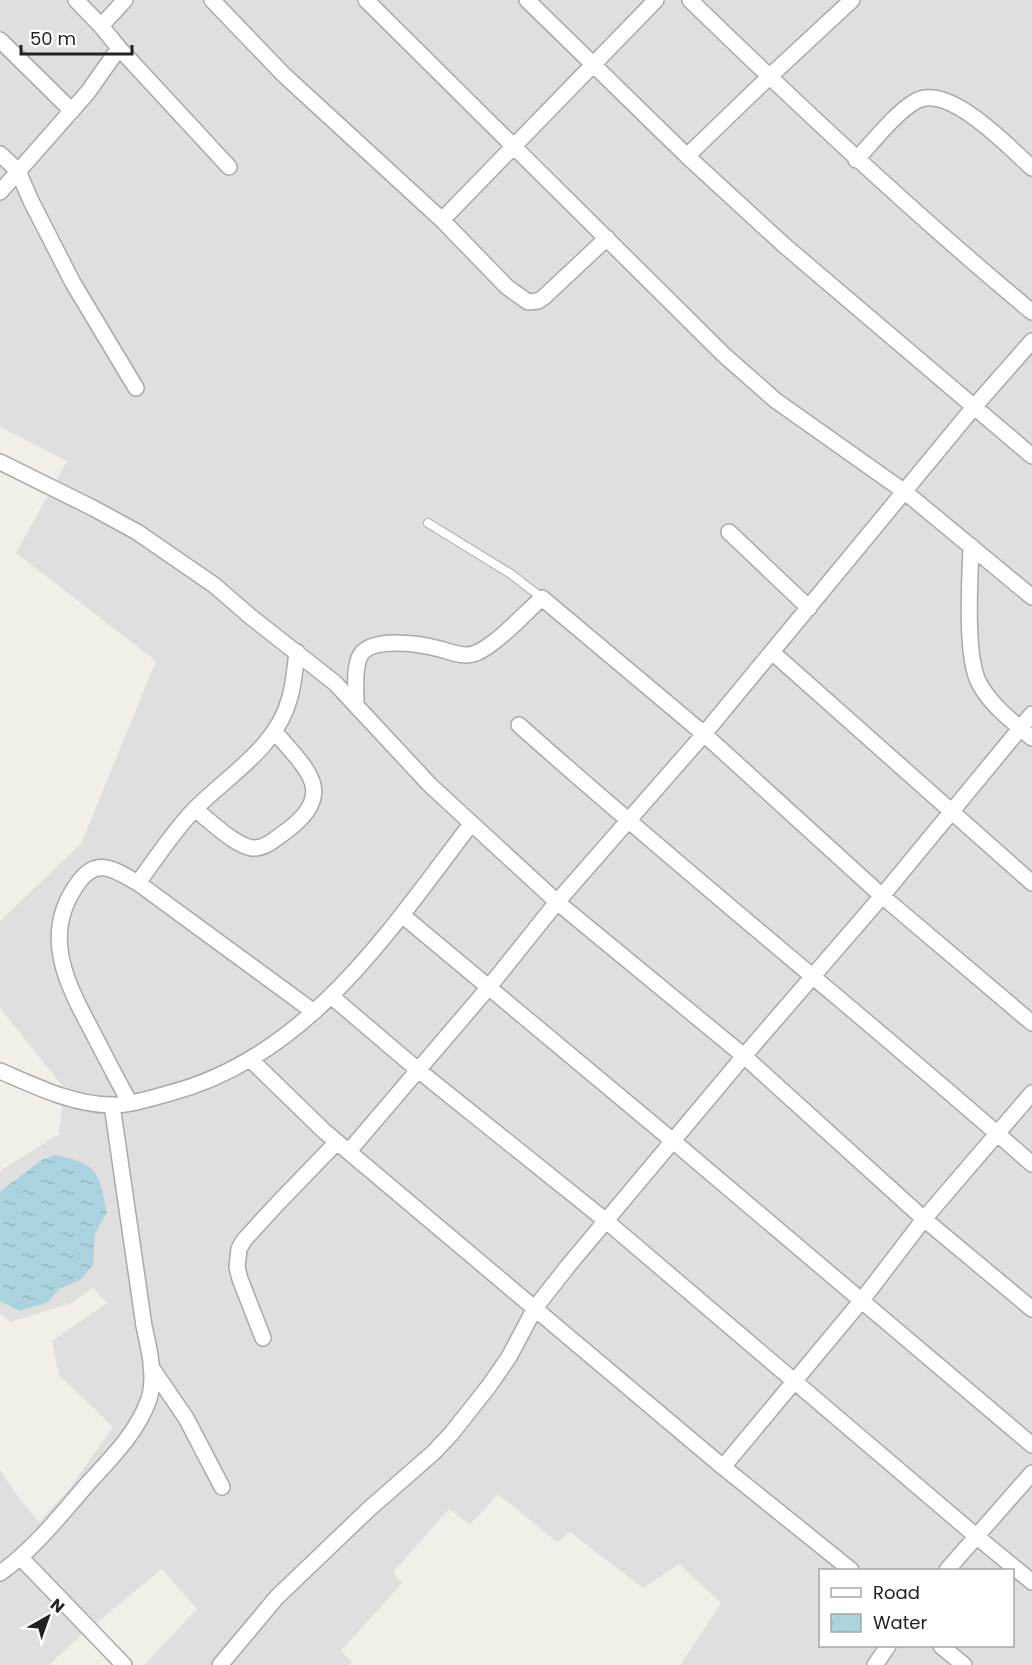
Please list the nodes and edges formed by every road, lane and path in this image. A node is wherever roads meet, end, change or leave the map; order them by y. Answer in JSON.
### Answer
{"nodes":[{"id":1,"x":75,"y":0,"type":"edge"},
{"id":2,"x":125,"y":0,"type":"edge"},
{"id":3,"x":212,"y":0,"type":"edge"},
{"id":4,"x":366,"y":0,"type":"edge"},
{"id":5,"x":527,"y":0,"type":"edge"},
{"id":6,"x":656,"y":0,"type":"edge"},
{"id":7,"x":690,"y":0,"type":"edge"},
{"id":8,"x":852,"y":0,"type":"edge"},
{"id":9,"x":101,"y":26,"type":"junction"},
{"id":10,"x":0,"y":40,"type":"edge"},
{"id":11,"x":119,"y":48,"type":"junction"},
{"id":12,"x":593,"y":64,"type":"junction"},
{"id":13,"x":769,"y":77,"type":"junction"},
{"id":14,"x":72,"y":111,"type":"junction"},
{"id":15,"x":514,"y":146,"type":"junction"},
{"id":16,"x":0,"y":154,"type":"edge"},
{"id":17,"x":687,"y":156,"type":"junction"},
{"id":18,"x":856,"y":160,"type":"junction"},
{"id":19,"x":229,"y":167,"type":"dead end"},
{"id":20,"x":1032,"y":168,"type":"edge"},
{"id":21,"x":18,"y":171,"type":"junction"},
{"id":22,"x":0,"y":192,"type":"edge"},
{"id":23,"x":442,"y":220,"type":"junction"},
{"id":24,"x":607,"y":238,"type":"junction"},
{"id":25,"x":1032,"y":312,"type":"edge"},
{"id":26,"x":1032,"y":341,"type":"edge"},
{"id":27,"x":136,"y":388,"type":"dead end"},
{"id":28,"x":974,"y":408,"type":"junction"},
{"id":29,"x":1032,"y":456,"type":"edge"},
{"id":30,"x":0,"y":462,"type":"edge"},
{"id":31,"x":905,"y":492,"type":"junction"},
{"id":32,"x":428,"y":523,"type":"dead end"},
{"id":33,"x":729,"y":532,"type":"dead end"},
{"id":34,"x":971,"y":546,"type":"junction"},
{"id":35,"x":542,"y":597,"type":"junction"},
{"id":36,"x":1032,"y":597,"type":"edge"},
{"id":37,"x":809,"y":608,"type":"junction"},
{"id":38,"x":297,"y":652,"type":"junction"},
{"id":39,"x":772,"y":652,"type":"junction"},
{"id":40,"x":356,"y":703,"type":"junction"},
{"id":41,"x":1032,"y":714,"type":"edge"},
{"id":42,"x":519,"y":725,"type":"dead end"},
{"id":43,"x":275,"y":732,"type":"junction"},
{"id":44,"x":1026,"y":733,"type":"edge"},
{"id":45,"x":704,"y":734,"type":"junction"},
{"id":46,"x":195,"y":809,"type":"junction"},
{"id":47,"x":952,"y":812,"type":"junction"},
{"id":48,"x":627,"y":821,"type":"junction"},
{"id":49,"x":471,"y":824,"type":"junction"},
{"id":50,"x":138,"y":883,"type":"junction"},
{"id":51,"x":1032,"y":883,"type":"edge"},
{"id":52,"x":882,"y":896,"type":"junction"},
{"id":53,"x":557,"y":902,"type":"junction"},
{"id":54,"x":402,"y":915,"type":"junction"},
{"id":55,"x":813,"y":976,"type":"junction"},
{"id":56,"x":489,"y":987,"type":"junction"},
{"id":57,"x":331,"y":996,"type":"junction"},
{"id":58,"x":314,"y":1012,"type":"junction"},
{"id":59,"x":1032,"y":1023,"type":"edge"},
{"id":60,"x":744,"y":1056,"type":"junction"},
{"id":61,"x":251,"y":1060,"type":"junction"},
{"id":62,"x":418,"y":1070,"type":"junction"},
{"id":63,"x":0,"y":1071,"type":"edge"},
{"id":64,"x":1032,"y":1093,"type":"edge"},
{"id":65,"x":130,"y":1103,"type":"junction"},
{"id":66,"x":112,"y":1105,"type":"junction"},
{"id":67,"x":997,"y":1133,"type":"junction"},
{"id":68,"x":673,"y":1141,"type":"junction"},
{"id":69,"x":343,"y":1146,"type":"junction"},
{"id":70,"x":1032,"y":1164,"type":"edge"},
{"id":71,"x":924,"y":1219,"type":"junction"},
{"id":72,"x":605,"y":1220,"type":"junction"},
{"id":73,"x":862,"y":1300,"type":"junction"},
{"id":74,"x":535,"y":1308,"type":"junction"},
{"id":75,"x":1032,"y":1310,"type":"edge"},
{"id":76,"x":263,"y":1338,"type":"dead end"},
{"id":77,"x":151,"y":1367,"type":"junction"},
{"id":78,"x":795,"y":1381,"type":"junction"},
{"id":79,"x":1032,"y":1444,"type":"edge"},
{"id":80,"x":723,"y":1467,"type":"junction"},
{"id":81,"x":1032,"y":1473,"type":"edge"},
{"id":82,"x":222,"y":1487,"type":"dead end"},
{"id":83,"x":976,"y":1536,"type":"junction"},
{"id":84,"x":21,"y":1557,"type":"junction"},
{"id":85,"x":850,"y":1569,"type":"edge"},
{"id":86,"x":948,"y":1569,"type":"edge"},
{"id":87,"x":0,"y":1573,"type":"edge"},
{"id":88,"x":1032,"y":1582,"type":"edge"},
{"id":89,"x":887,"y":1647,"type":"edge"},
{"id":90,"x":942,"y":1647,"type":"edge"},
{"id":91,"x":124,"y":1665,"type":"edge"},
{"id":92,"x":220,"y":1665,"type":"edge"},
{"id":93,"x":875,"y":1665,"type":"edge"},
{"id":94,"x":963,"y":1665,"type":"edge"}],
"edges":[{"from":1,"to":9,"type":"street"},
{"from":2,"to":9,"type":"street"},
{"from":3,"to":23,"type":"street"},
{"from":4,"to":15,"type":"street"},
{"from":5,"to":12,"type":"street"},
{"from":6,"to":12,"type":"street"},
{"from":7,"to":13,"type":"street"},
{"from":8,"to":13,"type":"street"},
{"from":9,"to":11,"type":"street"},
{"from":10,"to":14,"type":"street"},
{"from":11,"to":14,"type":"street"},
{"from":11,"to":19,"type":"street"},
{"from":12,"to":15,"type":"street"},
{"from":12,"to":17,"type":"street"},
{"from":13,"to":17,"type":"street"},
{"from":13,"to":18,"type":"street"},
{"from":14,"to":21,"type":"street"},
{"from":15,"to":23,"type":"street"},
{"from":15,"to":24,"type":"street"},
{"from":16,"to":21,"type":"street"},
{"from":17,"to":28,"type":"street"},
{"from":18,"to":20,"type":"street"},
{"from":18,"to":25,"type":"street"},
{"from":21,"to":22,"type":"street"},
{"from":21,"to":27,"type":"street"},
{"from":23,"to":24,"type":"street"},
{"from":24,"to":31,"type":"street"},
{"from":26,"to":28,"type":"street"},
{"from":28,"to":29,"type":"street"},
{"from":28,"to":31,"type":"street"},
{"from":30,"to":38,"type":"street"},
{"from":31,"to":34,"type":"street"},
{"from":31,"to":37,"type":"street"},
{"from":32,"to":35,"type":"lane"},
{"from":33,"to":37,"type":"street"},
{"from":34,"to":36,"type":"street"},
{"from":34,"to":44,"type":"street"},
{"from":35,"to":40,"type":"street"},
{"from":35,"to":45,"type":"street"},
{"from":37,"to":39,"type":"street"},
{"from":38,"to":40,"type":"street"},
{"from":38,"to":43,"type":"street"},
{"from":39,"to":45,"type":"street"},
{"from":39,"to":47,"type":"street"},
{"from":40,"to":49,"type":"street"},
{"from":41,"to":44,"type":"street"},
{"from":42,"to":48,"type":"street"},
{"from":43,"to":46,"type":"street"},
{"from":43,"to":46,"type":"street"},
{"from":44,"to":47,"type":"street"},
{"from":45,"to":48,"type":"street"},
{"from":45,"to":52,"type":"street"},
{"from":46,"to":50,"type":"street"},
{"from":47,"to":51,"type":"street"},
{"from":47,"to":52,"type":"street"},
{"from":48,"to":53,"type":"street"},
{"from":48,"to":55,"type":"street"},
{"from":49,"to":53,"type":"street"},
{"from":49,"to":54,"type":"street"},
{"from":50,"to":58,"type":"street"},
{"from":50,"to":65,"type":"street"},
{"from":52,"to":55,"type":"street"},
{"from":52,"to":59,"type":"street"},
{"from":53,"to":56,"type":"street"},
{"from":53,"to":60,"type":"street"},
{"from":54,"to":56,"type":"street"},
{"from":54,"to":57,"type":"street"},
{"from":55,"to":60,"type":"street"},
{"from":55,"to":67,"type":"street"},
{"from":56,"to":62,"type":"street"},
{"from":56,"to":68,"type":"street"},
{"from":57,"to":58,"type":"street"},
{"from":57,"to":62,"type":"street"},
{"from":58,"to":61,"type":"street"},
{"from":60,"to":68,"type":"street"},
{"from":60,"to":71,"type":"street"},
{"from":61,"to":65,"type":"street"},
{"from":61,"to":69,"type":"street"},
{"from":62,"to":69,"type":"street"},
{"from":62,"to":72,"type":"street"},
{"from":63,"to":66,"type":"street"},
{"from":64,"to":67,"type":"street"},
{"from":65,"to":66,"type":"street"},
{"from":66,"to":77,"type":"street"},
{"from":67,"to":70,"type":"street"},
{"from":67,"to":71,"type":"street"},
{"from":68,"to":72,"type":"street"},
{"from":68,"to":73,"type":"street"},
{"from":69,"to":74,"type":"street"},
{"from":69,"to":76,"type":"street"},
{"from":71,"to":73,"type":"street"},
{"from":71,"to":75,"type":"street"},
{"from":72,"to":74,"type":"street"},
{"from":72,"to":78,"type":"street"},
{"from":73,"to":78,"type":"street"},
{"from":73,"to":79,"type":"street"},
{"from":74,"to":80,"type":"street"},
{"from":74,"to":92,"type":"street"},
{"from":77,"to":82,"type":"street"},
{"from":77,"to":84,"type":"street"},
{"from":78,"to":80,"type":"street"},
{"from":78,"to":83,"type":"street"},
{"from":80,"to":85,"type":"street"},
{"from":81,"to":83,"type":"street"},
{"from":83,"to":86,"type":"street"},
{"from":83,"to":88,"type":"street"},
{"from":84,"to":87,"type":"street"},
{"from":84,"to":91,"type":"street"},
{"from":89,"to":93,"type":"street"},
{"from":90,"to":94,"type":"street"}]}
